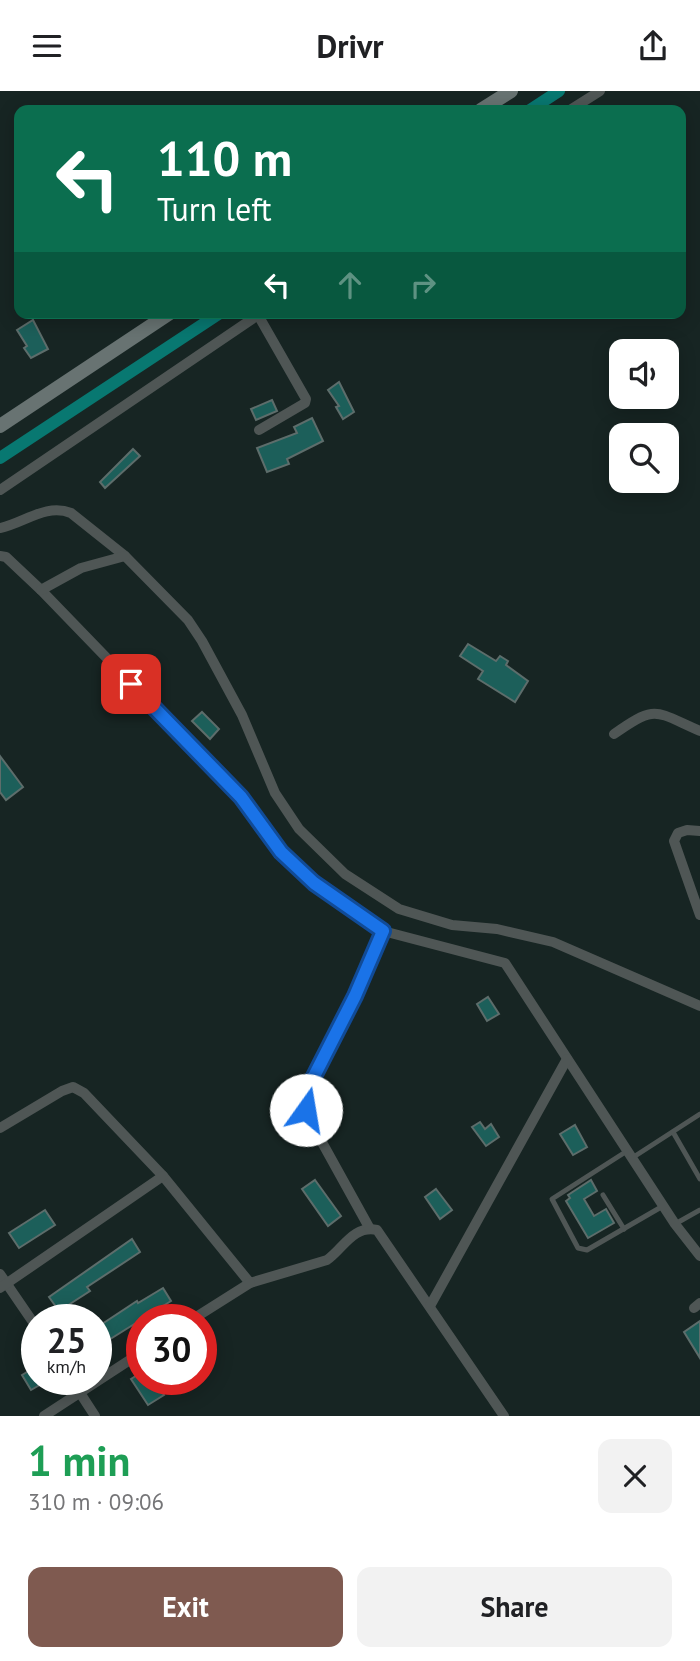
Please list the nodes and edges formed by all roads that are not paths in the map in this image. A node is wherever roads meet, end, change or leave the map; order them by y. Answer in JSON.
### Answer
{"nodes":[{"id":1,"x":511,"y":91,"type":"edge"},
{"id":2,"x":600,"y":91,"type":"edge"},
{"id":3,"x":489,"y":105,"type":"edge"},
{"id":4,"x":578,"y":105,"type":"edge"},
{"id":5,"x":161,"y":319,"type":"edge"},
{"id":6,"x":252,"y":319,"type":"edge"},
{"id":7,"x":262,"y":319,"type":"edge"},
{"id":8,"x":2,"y":422,"type":"edge"},
{"id":9,"x":259,"y":430,"type":"dead end"},
{"id":10,"x":0,"y":490,"type":"edge"},
{"id":11,"x":0,"y":528,"type":"edge"},
{"id":12,"x":0,"y":556,"type":"edge"},
{"id":13,"x":125,"y":556,"type":"junction"},
{"id":14,"x":41,"y":590,"type":"junction"},
{"id":15,"x":700,"y":731,"type":"edge"},
{"id":16,"x":614,"y":734,"type":"dead end"},
{"id":17,"x":700,"y":831,"type":"edge"},
{"id":18,"x":700,"y":915,"type":"edge"},
{"id":19,"x":383,"y":931,"type":"junction"},
{"id":20,"x":700,"y":1006,"type":"edge"},
{"id":21,"x":566,"y":1059,"type":"junction"},
{"id":22,"x":700,"y":1114,"type":"edge"},
{"id":23,"x":0,"y":1128,"type":"edge"},
{"id":24,"x":673,"y":1132,"type":"junction"},
{"id":25,"x":630,"y":1155,"type":"junction"},
{"id":26,"x":163,"y":1176,"type":"junction"},
{"id":27,"x":700,"y":1179,"type":"edge"},
{"id":28,"x":603,"y":1195,"type":"dead end"},
{"id":29,"x":663,"y":1206,"type":"junction"},
{"id":30,"x":700,"y":1210,"type":"edge"},
{"id":31,"x":675,"y":1224,"type":"junction"},
{"id":32,"x":370,"y":1229,"type":"junction"},
{"id":33,"x":624,"y":1229,"type":"junction"},
{"id":34,"x":700,"y":1256,"type":"edge"},
{"id":35,"x":0,"y":1274,"type":"edge"},
{"id":36,"x":250,"y":1283,"type":"junction"},
{"id":37,"x":3,"y":1286,"type":"edge"},
{"id":38,"x":217,"y":1304,"type":"edge"},
{"id":39,"x":430,"y":1306,"type":"junction"},
{"id":40,"x":21,"y":1308,"type":"edge"},
{"id":41,"x":74,"y":1395,"type":"edge"},
{"id":42,"x":82,"y":1395,"type":"edge"},
{"id":43,"x":44,"y":1416,"type":"edge"},
{"id":44,"x":95,"y":1416,"type":"edge"},
{"id":45,"x":505,"y":1416,"type":"edge"}],
"edges":[{"from":1,"to":3,"type":"street"},
{"from":2,"to":4,"type":"street"},
{"from":5,"to":8,"type":"street"},
{"from":6,"to":10,"type":"street"},
{"from":7,"to":9,"type":"street"},
{"from":11,"to":13,"type":"street"},
{"from":12,"to":14,"type":"street"},
{"from":13,"to":14,"type":"street"},
{"from":13,"to":20,"type":"street"},
{"from":14,"to":19,"type":"street"},
{"from":15,"to":16,"type":"street"},
{"from":17,"to":18,"type":"street"},
{"from":19,"to":21,"type":"street"},
{"from":19,"to":32,"type":"street"},
{"from":21,"to":25,"type":"street"},
{"from":21,"to":39,"type":"street"},
{"from":22,"to":24,"type":"lane"},
{"from":23,"to":26,"type":"street"},
{"from":24,"to":25,"type":"lane"},
{"from":24,"to":27,"type":"lane"},
{"from":25,"to":29,"type":"street"},
{"from":25,"to":33,"type":"lane"},
{"from":26,"to":36,"type":"street"},
{"from":26,"to":37,"type":"street"},
{"from":28,"to":33,"type":"lane"},
{"from":29,"to":31,"type":"street"},
{"from":29,"to":33,"type":"lane"},
{"from":30,"to":31,"type":"lane"},
{"from":31,"to":34,"type":"street"},
{"from":32,"to":36,"type":"street"},
{"from":32,"to":39,"type":"street"},
{"from":35,"to":37,"type":"street"},
{"from":36,"to":38,"type":"street"},
{"from":37,"to":40,"type":"street"},
{"from":39,"to":45,"type":"street"},
{"from":41,"to":43,"type":"street"},
{"from":42,"to":44,"type":"street"}]}
